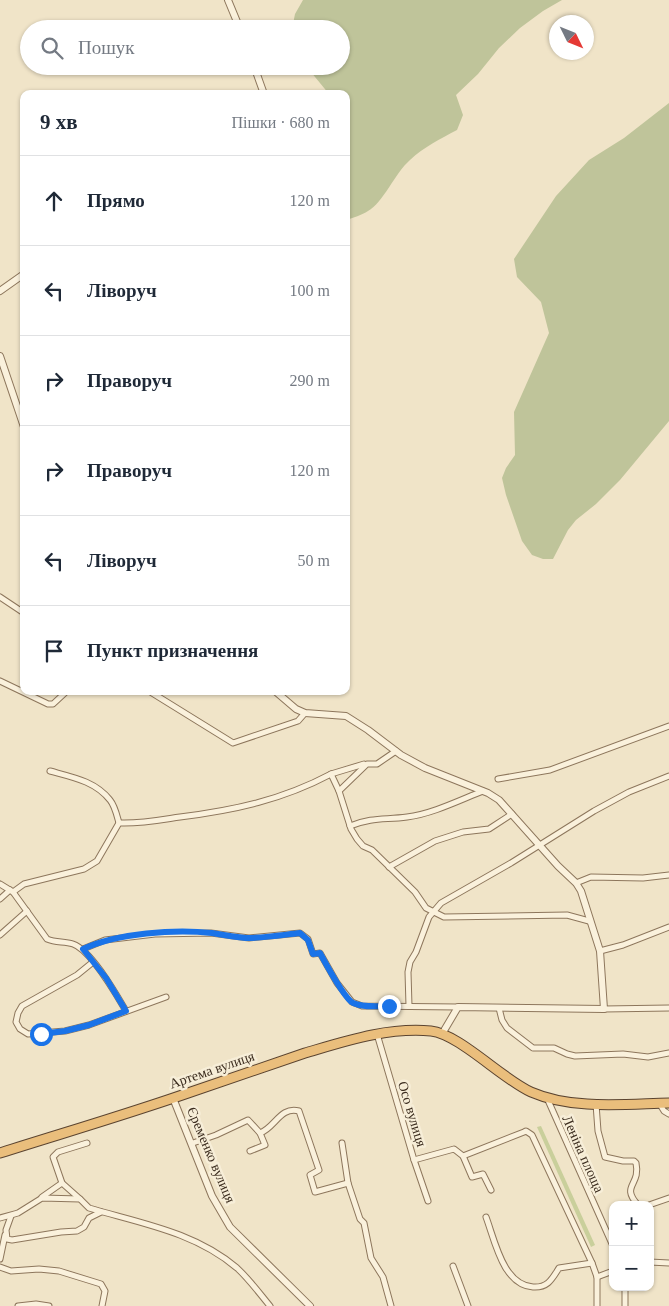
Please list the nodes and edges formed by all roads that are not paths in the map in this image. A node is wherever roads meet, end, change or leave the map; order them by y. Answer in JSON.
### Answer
{"nodes":[{"id":1,"x":228,"y":0,"type":"edge"},
{"id":2,"x":236,"y":20,"type":"edge"},
{"id":3,"x":257,"y":75,"type":"edge"},
{"id":4,"x":263,"y":90,"type":"edge"},
{"id":5,"x":20,"y":277,"type":"edge"},
{"id":6,"x":0,"y":291,"type":"edge"},
{"id":7,"x":0,"y":356,"type":"edge"},
{"id":8,"x":20,"y":415,"type":"edge"},
{"id":9,"x":0,"y":597,"type":"edge"},
{"id":10,"x":20,"y":610,"type":"edge"},
{"id":11,"x":0,"y":681,"type":"edge"},
{"id":12,"x":20,"y":691,"type":"edge"},
{"id":13,"x":29,"y":695,"type":"edge"},
{"id":14,"x":63,"y":695,"type":"edge"},
{"id":15,"x":155,"y":695,"type":"edge"},
{"id":16,"x":280,"y":695,"type":"edge"},
{"id":17,"x":305,"y":713,"type":"junction"},
{"id":18,"x":669,"y":726,"type":"edge"},
{"id":19,"x":396,"y":751,"type":"junction"},
{"id":20,"x":367,"y":764,"type":"junction"},
{"id":21,"x":50,"y":771,"type":"dead end"},
{"id":22,"x":331,"y":774,"type":"junction"},
{"id":23,"x":669,"y":776,"type":"edge"},
{"id":24,"x":498,"y":778,"type":"dead end"},
{"id":25,"x":483,"y":790,"type":"junction"},
{"id":26,"x":339,"y":791,"type":"junction"},
{"id":27,"x":512,"y":814,"type":"junction"},
{"id":28,"x":119,"y":823,"type":"junction"},
{"id":29,"x":350,"y":826,"type":"junction"},
{"id":30,"x":540,"y":846,"type":"junction"},
{"id":31,"x":389,"y":866,"type":"junction"},
{"id":32,"x":669,"y":875,"type":"edge"},
{"id":33,"x":576,"y":883,"type":"junction"},
{"id":34,"x":0,"y":884,"type":"edge"},
{"id":35,"x":12,"y":891,"type":"junction"},
{"id":36,"x":0,"y":899,"type":"edge"},
{"id":37,"x":27,"y":911,"type":"junction"},
{"id":38,"x":433,"y":912,"type":"junction"},
{"id":39,"x":589,"y":921,"type":"junction"},
{"id":40,"x":669,"y":927,"type":"edge"},
{"id":41,"x":0,"y":936,"type":"edge"},
{"id":42,"x":83,"y":949,"type":"junction"},
{"id":43,"x":600,"y":951,"type":"junction"},
{"id":44,"x":94,"y":962,"type":"junction"},
{"id":45,"x":166,"y":997,"type":"dead end"},
{"id":46,"x":409,"y":1006,"type":"junction"},
{"id":47,"x":458,"y":1007,"type":"junction"},
{"id":48,"x":499,"y":1008,"type":"junction"},
{"id":49,"x":669,"y":1008,"type":"edge"},
{"id":50,"x":604,"y":1009,"type":"junction"},
{"id":51,"x":126,"y":1011,"type":"junction"},
{"id":52,"x":439,"y":1033,"type":"junction"},
{"id":53,"x":377,"y":1034,"type":"junction"},
{"id":54,"x":669,"y":1053,"type":"edge"},
{"id":55,"x":174,"y":1098,"type":"junction"},
{"id":56,"x":547,"y":1098,"type":"junction"},
{"id":57,"x":596,"y":1103,"type":"junction"},
{"id":58,"x":659,"y":1103,"type":"junction"},
{"id":59,"x":669,"y":1103,"type":"edge"},
{"id":60,"x":669,"y":1114,"type":"edge"},
{"id":61,"x":260,"y":1133,"type":"junction"},
{"id":62,"x":87,"y":1143,"type":"dead end"},
{"id":63,"x":193,"y":1143,"type":"junction"},
{"id":64,"x":342,"y":1143,"type":"dead end"},
{"id":65,"x":250,"y":1151,"type":"dead end"},
{"id":66,"x":0,"y":1153,"type":"edge"},
{"id":67,"x":463,"y":1156,"type":"junction"},
{"id":68,"x":414,"y":1160,"type":"junction"},
{"id":69,"x":62,"y":1183,"type":"junction"},
{"id":70,"x":348,"y":1183,"type":"junction"},
{"id":71,"x":490,"y":1190,"type":"dead end"},
{"id":72,"x":668,"y":1197,"type":"edge"},
{"id":73,"x":42,"y":1198,"type":"junction"},
{"id":74,"x":80,"y":1200,"type":"junction"},
{"id":75,"x":428,"y":1201,"type":"dead end"},
{"id":76,"x":635,"y":1201,"type":"edge"},
{"id":77,"x":654,"y":1203,"type":"edge"},
{"id":78,"x":101,"y":1212,"type":"junction"},
{"id":79,"x":11,"y":1216,"type":"junction"},
{"id":80,"x":486,"y":1217,"type":"dead end"},
{"id":81,"x":0,"y":1218,"type":"edge"},
{"id":82,"x":609,"y":1230,"type":"edge"},
{"id":83,"x":605,"y":1231,"type":"junction"},
{"id":84,"x":5,"y":1234,"type":"junction"},
{"id":85,"x":609,"y":1238,"type":"edge"},
{"id":86,"x":0,"y":1258,"type":"edge"},
{"id":87,"x":654,"y":1262,"type":"edge"},
{"id":88,"x":592,"y":1263,"type":"junction"},
{"id":89,"x":669,"y":1263,"type":"edge"},
{"id":90,"x":453,"y":1266,"type":"dead end"},
{"id":91,"x":0,"y":1267,"type":"edge"},
{"id":92,"x":609,"y":1272,"type":"edge"},
{"id":93,"x":597,"y":1277,"type":"junction"},
{"id":94,"x":625,"y":1291,"type":"edge"},
{"id":95,"x":18,"y":1306,"type":"edge"},
{"id":96,"x":49,"y":1306,"type":"edge"},
{"id":97,"x":102,"y":1306,"type":"edge"},
{"id":98,"x":270,"y":1306,"type":"edge"},
{"id":99,"x":310,"y":1306,"type":"edge"},
{"id":100,"x":391,"y":1306,"type":"edge"},
{"id":101,"x":468,"y":1306,"type":"edge"},
{"id":102,"x":597,"y":1306,"type":"edge"},
{"id":103,"x":625,"y":1306,"type":"edge"}],
"edges":[{"from":1,"to":2,"type":"street"},
{"from":3,"to":4,"type":"street"},
{"from":5,"to":6,"type":"street"},
{"from":7,"to":8,"type":"street"},
{"from":9,"to":10,"type":"street"},
{"from":11,"to":12,"type":"street"},
{"from":13,"to":14,"type":"street"},
{"from":15,"to":17,"type":"street"},
{"from":16,"to":17,"type":"street"},
{"from":17,"to":19,"type":"street"},
{"from":18,"to":24,"type":"street"},
{"from":19,"to":20,"type":"street"},
{"from":19,"to":25,"type":"street"},
{"from":20,"to":22,"type":"street"},
{"from":20,"to":26,"type":"street"},
{"from":21,"to":28,"type":"street"},
{"from":22,"to":26,"type":"street"},
{"from":22,"to":28,"type":"street"},
{"from":23,"to":30,"type":"street"},
{"from":25,"to":27,"type":"street"},
{"from":25,"to":29,"type":"street"},
{"from":26,"to":29,"type":"street"},
{"from":27,"to":30,"type":"street"},
{"from":27,"to":31,"type":"street"},
{"from":28,"to":35,"type":"street"},
{"from":29,"to":31,"type":"street"},
{"from":30,"to":33,"type":"street"},
{"from":30,"to":38,"type":"street"},
{"from":31,"to":38,"type":"street"},
{"from":32,"to":33,"type":"street"},
{"from":33,"to":39,"type":"street"},
{"from":34,"to":35,"type":"street"},
{"from":35,"to":36,"type":"street"},
{"from":35,"to":37,"type":"street"},
{"from":37,"to":41,"type":"street"},
{"from":37,"to":42,"type":"street"},
{"from":38,"to":39,"type":"street"},
{"from":38,"to":46,"type":"street"},
{"from":39,"to":43,"type":"street"},
{"from":40,"to":43,"type":"street"},
{"from":42,"to":44,"type":"street"},
{"from":42,"to":46,"type":"street"},
{"from":43,"to":50,"type":"street"},
{"from":44,"to":51,"type":"street"},
{"from":44,"to":51,"type":"street"},
{"from":45,"to":51,"type":"street"},
{"from":46,"to":47,"type":"street"},
{"from":47,"to":48,"type":"street"},
{"from":47,"to":52,"type":"street"},
{"from":48,"to":50,"type":"street"},
{"from":48,"to":54,"type":"street"},
{"from":49,"to":50,"type":"street"},
{"from":52,"to":53,"type":"highway","name":"Артема вулиця"},
{"from":52,"to":56,"type":"highway"},
{"from":53,"to":55,"type":"highway","name":"Артема вулиця"},
{"from":53,"to":68,"type":"street","name":"Осо вулиця"},
{"from":55,"to":63,"type":"street","name":"Єременко вулиця"},
{"from":55,"to":66,"type":"highway","name":"Артема вулиця"},
{"from":56,"to":57,"type":"highway"},
{"from":56,"to":83,"type":"street","name":"Леніна площа"},
{"from":57,"to":58,"type":"highway"},
{"from":57,"to":76,"type":"street"},
{"from":58,"to":59,"type":"highway"},
{"from":58,"to":60,"type":"street"},
{"from":61,"to":63,"type":"street"},
{"from":61,"to":65,"type":"street"},
{"from":61,"to":70,"type":"street"},
{"from":62,"to":69,"type":"street"},
{"from":63,"to":99,"type":"street","name":"Єременко вулиця"},
{"from":64,"to":70,"type":"street"},
{"from":67,"to":68,"type":"street"},
{"from":67,"to":71,"type":"street"},
{"from":67,"to":88,"type":"street"},
{"from":68,"to":75,"type":"street","name":"Осо вулиця"},
{"from":69,"to":73,"type":"street"},
{"from":69,"to":74,"type":"street"},
{"from":70,"to":100,"type":"street"},
{"from":72,"to":77,"type":"street"},
{"from":73,"to":74,"type":"street"},
{"from":73,"to":79,"type":"street"},
{"from":74,"to":78,"type":"street"},
{"from":78,"to":84,"type":"street"},
{"from":78,"to":98,"type":"street"},
{"from":79,"to":81,"type":"street"},
{"from":79,"to":84,"type":"street"},
{"from":80,"to":88,"type":"street"},
{"from":82,"to":83,"type":"street"},
{"from":83,"to":85,"type":"street","name":"Леніна площа"},
{"from":84,"to":86,"type":"street"},
{"from":87,"to":89,"type":"street"},
{"from":88,"to":93,"type":"street"},
{"from":90,"to":101,"type":"street"},
{"from":91,"to":97,"type":"street"},
{"from":92,"to":93,"type":"street"},
{"from":93,"to":102,"type":"street"},
{"from":94,"to":103,"type":"street"},
{"from":95,"to":96,"type":"street"}]}
